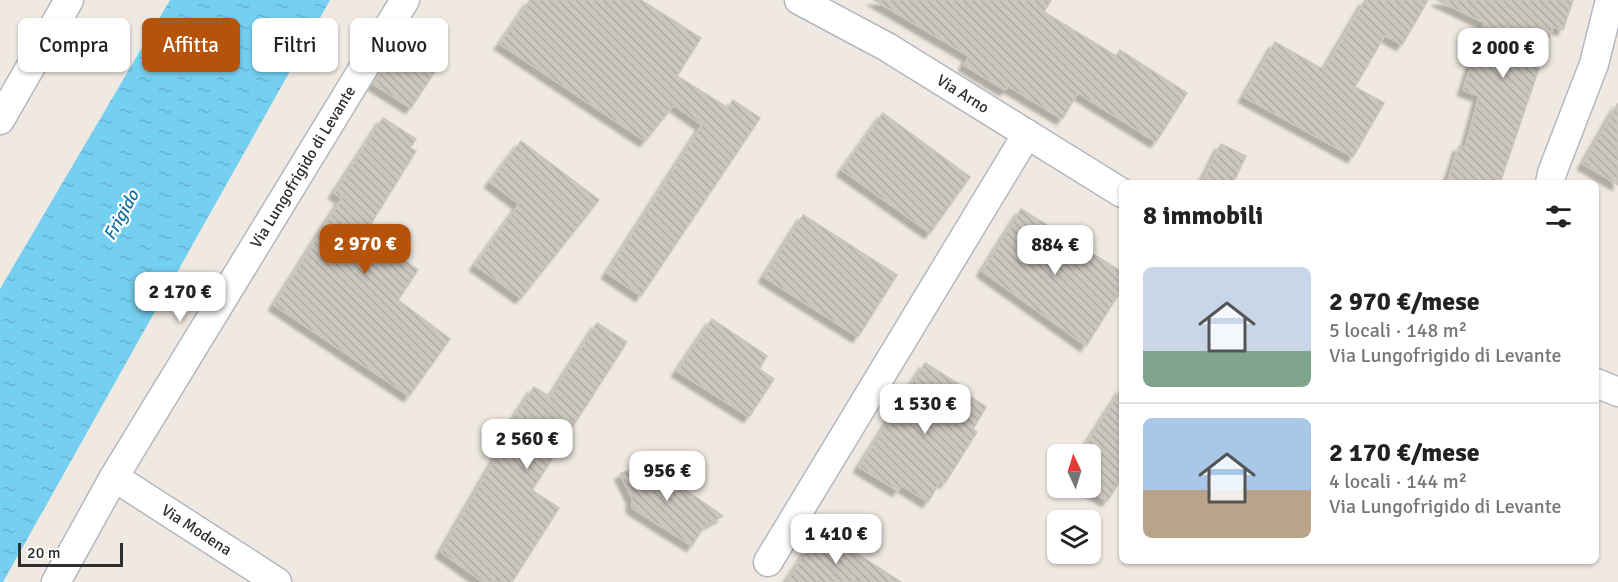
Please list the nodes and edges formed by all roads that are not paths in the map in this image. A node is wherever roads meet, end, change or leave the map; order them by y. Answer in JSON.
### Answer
{"nodes":[{"id":1,"x":69,"y":0,"type":"edge"},
{"id":2,"x":405,"y":0,"type":"edge"},
{"id":3,"x":800,"y":0,"type":"edge"},
{"id":4,"x":1610,"y":0,"type":"edge"},
{"id":5,"x":0,"y":120,"type":"edge"},
{"id":6,"x":1028,"y":134,"type":"junction"},
{"id":7,"x":1551,"y":180,"type":"edge"},
{"id":8,"x":1119,"y":191,"type":"edge"},
{"id":9,"x":1599,"y":384,"type":"edge"},
{"id":10,"x":1618,"y":392,"type":"edge"},
{"id":11,"x":114,"y":477,"type":"junction"},
{"id":12,"x":768,"y":562,"type":"dead end"},
{"id":13,"x":56,"y":582,"type":"edge"},
{"id":14,"x":277,"y":582,"type":"edge"}],
"edges":[{"from":1,"to":5,"type":"street"},
{"from":2,"to":11,"type":"street","name":"Via Lungofrigido di Levante"},
{"from":3,"to":6,"type":"street","name":"Via Arno"},
{"from":4,"to":7,"type":"street"},
{"from":6,"to":8,"type":"street","name":"Via Arno"},
{"from":6,"to":12,"type":"street"},
{"from":9,"to":10,"type":"street"},
{"from":11,"to":13,"type":"street","name":"Via Lungofrigido di Levante"},
{"from":11,"to":14,"type":"street","name":"Via Modena"}]}
